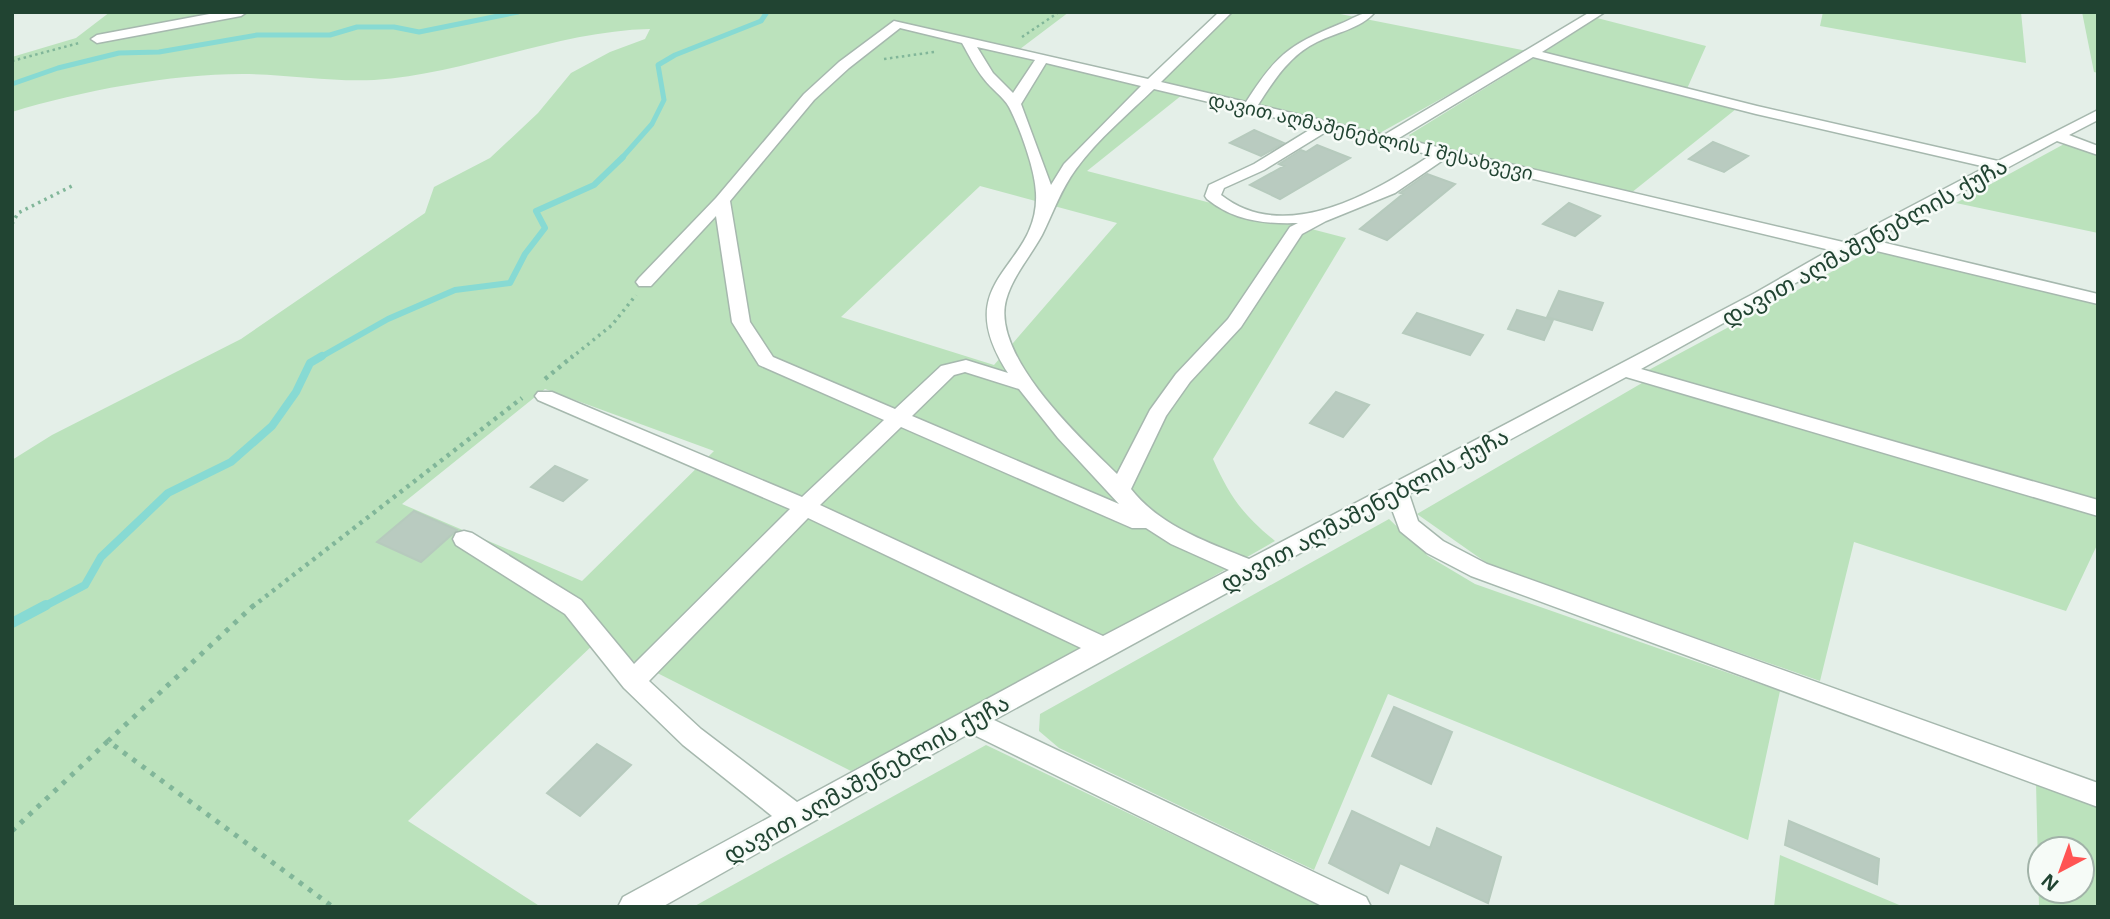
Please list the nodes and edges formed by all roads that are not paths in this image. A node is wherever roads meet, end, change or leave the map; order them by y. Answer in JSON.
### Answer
{"nodes":[{"id":1,"x":241,"y":12,"type":"edge"},
{"id":2,"x":1226,"y":12,"type":"edge"},
{"id":3,"x":1369,"y":12,"type":"edge"},
{"id":4,"x":1599,"y":12,"type":"edge"},
{"id":5,"x":97,"y":39,"type":"road end"},
{"id":6,"x":966,"y":40,"type":"junction"},
{"id":7,"x":1532,"y":53,"type":"junction"},
{"id":8,"x":1043,"y":58,"type":"junction"},
{"id":9,"x":1152,"y":84,"type":"junction"},
{"id":10,"x":1014,"y":104,"type":"junction"},
{"id":11,"x":1250,"y":107,"type":"junction"},
{"id":12,"x":2098,"y":114,"type":"edge"},
{"id":13,"x":1327,"y":125,"type":"junction"},
{"id":14,"x":2056,"y":136,"type":"junction"},
{"id":15,"x":1387,"y":139,"type":"junction"},
{"id":16,"x":2098,"y":151,"type":"edge"},
{"id":17,"x":1444,"y":153,"type":"junction"},
{"id":18,"x":2001,"y":166,"type":"junction"},
{"id":19,"x":722,"y":201,"type":"junction"},
{"id":20,"x":1044,"y":210,"type":"junction"},
{"id":21,"x":1320,"y":218,"type":"junction"},
{"id":22,"x":1852,"y":244,"type":"junction"},
{"id":23,"x":645,"y":282,"type":"road end"},
{"id":24,"x":2098,"y":299,"type":"edge"},
{"id":25,"x":1624,"y":370,"type":"junction"},
{"id":26,"x":1026,"y":385,"type":"junction"},
{"id":27,"x":535,"y":393,"type":"road end"},
{"id":28,"x":897,"y":418,"type":"junction"},
{"id":29,"x":1120,"y":490,"type":"junction"},
{"id":30,"x":1397,"y":491,"type":"junction"},
{"id":31,"x":804,"y":507,"type":"junction"},
{"id":32,"x":2098,"y":508,"type":"edge"},
{"id":33,"x":1175,"y":536,"type":"junction"},
{"id":34,"x":464,"y":540,"type":"dead end"},
{"id":35,"x":1252,"y":570,"type":"junction"},
{"id":36,"x":1105,"y":648,"type":"junction"},
{"id":37,"x":633,"y":681,"type":"junction"},
{"id":38,"x":970,"y":721,"type":"junction"},
{"id":39,"x":2098,"y":795,"type":"edge"},
{"id":40,"x":795,"y":817,"type":"junction"},
{"id":41,"x":632,"y":907,"type":"edge"},
{"id":42,"x":1356,"y":907,"type":"edge"}],
"edges":[{"from":1,"to":5,"type":"street"},
{"from":2,"to":9,"type":"street"},
{"from":3,"to":11,"type":"street"},
{"from":4,"to":7,"type":"street"},
{"from":6,"to":8,"type":"street","name":"დავით აღმაშენებლის I შესახვევი"},
{"from":6,"to":10,"type":"street"},
{"from":6,"to":19,"type":"street","name":"დავით აღმაშენებლის I შესახვევი"},
{"from":7,"to":15,"type":"street"},
{"from":7,"to":18,"type":"street"},
{"from":8,"to":9,"type":"street","name":"დავით აღმაშენებლის I შესახვევი"},
{"from":8,"to":10,"type":"street"},
{"from":9,"to":11,"type":"street","name":"დავით აღმაშენებლის I შესახვევი"},
{"from":9,"to":20,"type":"street"},
{"from":10,"to":20,"type":"street"},
{"from":11,"to":13,"type":"street","name":"დავით აღმაშენებლის I შესახვევი"},
{"from":12,"to":14,"type":"street","name":"დავით აღმაშენებლის ქუჩა"},
{"from":13,"to":15,"type":"street","name":"დავით აღმაშენებლის I შესახვევი"},
{"from":13,"to":21,"type":"street"},
{"from":14,"to":16,"type":"street"},
{"from":14,"to":18,"type":"street","name":"დავით აღმაშენებლის ქუჩა"},
{"from":15,"to":17,"type":"street","name":"დავით აღმაშენებლის I შესახვევი"},
{"from":17,"to":21,"type":"street"},
{"from":17,"to":22,"type":"street","name":"დავით აღმაშენებლის I შესახვევი"},
{"from":18,"to":22,"type":"street","name":"დავით აღმაშენებლის ქუჩა"},
{"from":19,"to":23,"type":"street"},
{"from":19,"to":28,"type":"street"},
{"from":20,"to":26,"type":"street"},
{"from":21,"to":29,"type":"street"},
{"from":22,"to":24,"type":"street","name":"დავით აღმაშენებლის I შესახვევი"},
{"from":22,"to":25,"type":"street","name":"დავით აღმაშენებლის ქუჩა"},
{"from":25,"to":30,"type":"street","name":"დავით აღმაშენებლის ქუჩა"},
{"from":25,"to":32,"type":"street"},
{"from":26,"to":28,"type":"street"},
{"from":26,"to":29,"type":"street"},
{"from":27,"to":31,"type":"street"},
{"from":28,"to":31,"type":"street"},
{"from":28,"to":33,"type":"street"},
{"from":29,"to":33,"type":"street"},
{"from":30,"to":35,"type":"street","name":"დავით აღმაშენებლის ქუჩა"},
{"from":30,"to":39,"type":"street"},
{"from":31,"to":36,"type":"street"},
{"from":31,"to":37,"type":"street"},
{"from":33,"to":35,"type":"street"},
{"from":34,"to":37,"type":"street"},
{"from":35,"to":36,"type":"street","name":"დავით აღმაშენებლის ქუჩა"},
{"from":36,"to":38,"type":"street","name":"დავით აღმაშენებლის ქუჩა"},
{"from":37,"to":40,"type":"street"},
{"from":38,"to":40,"type":"street","name":"დავით აღმაშენებლის ქუჩა"},
{"from":38,"to":42,"type":"street"},
{"from":40,"to":41,"type":"street","name":"დავით აღმაშენებლის ქუჩა"}]}
